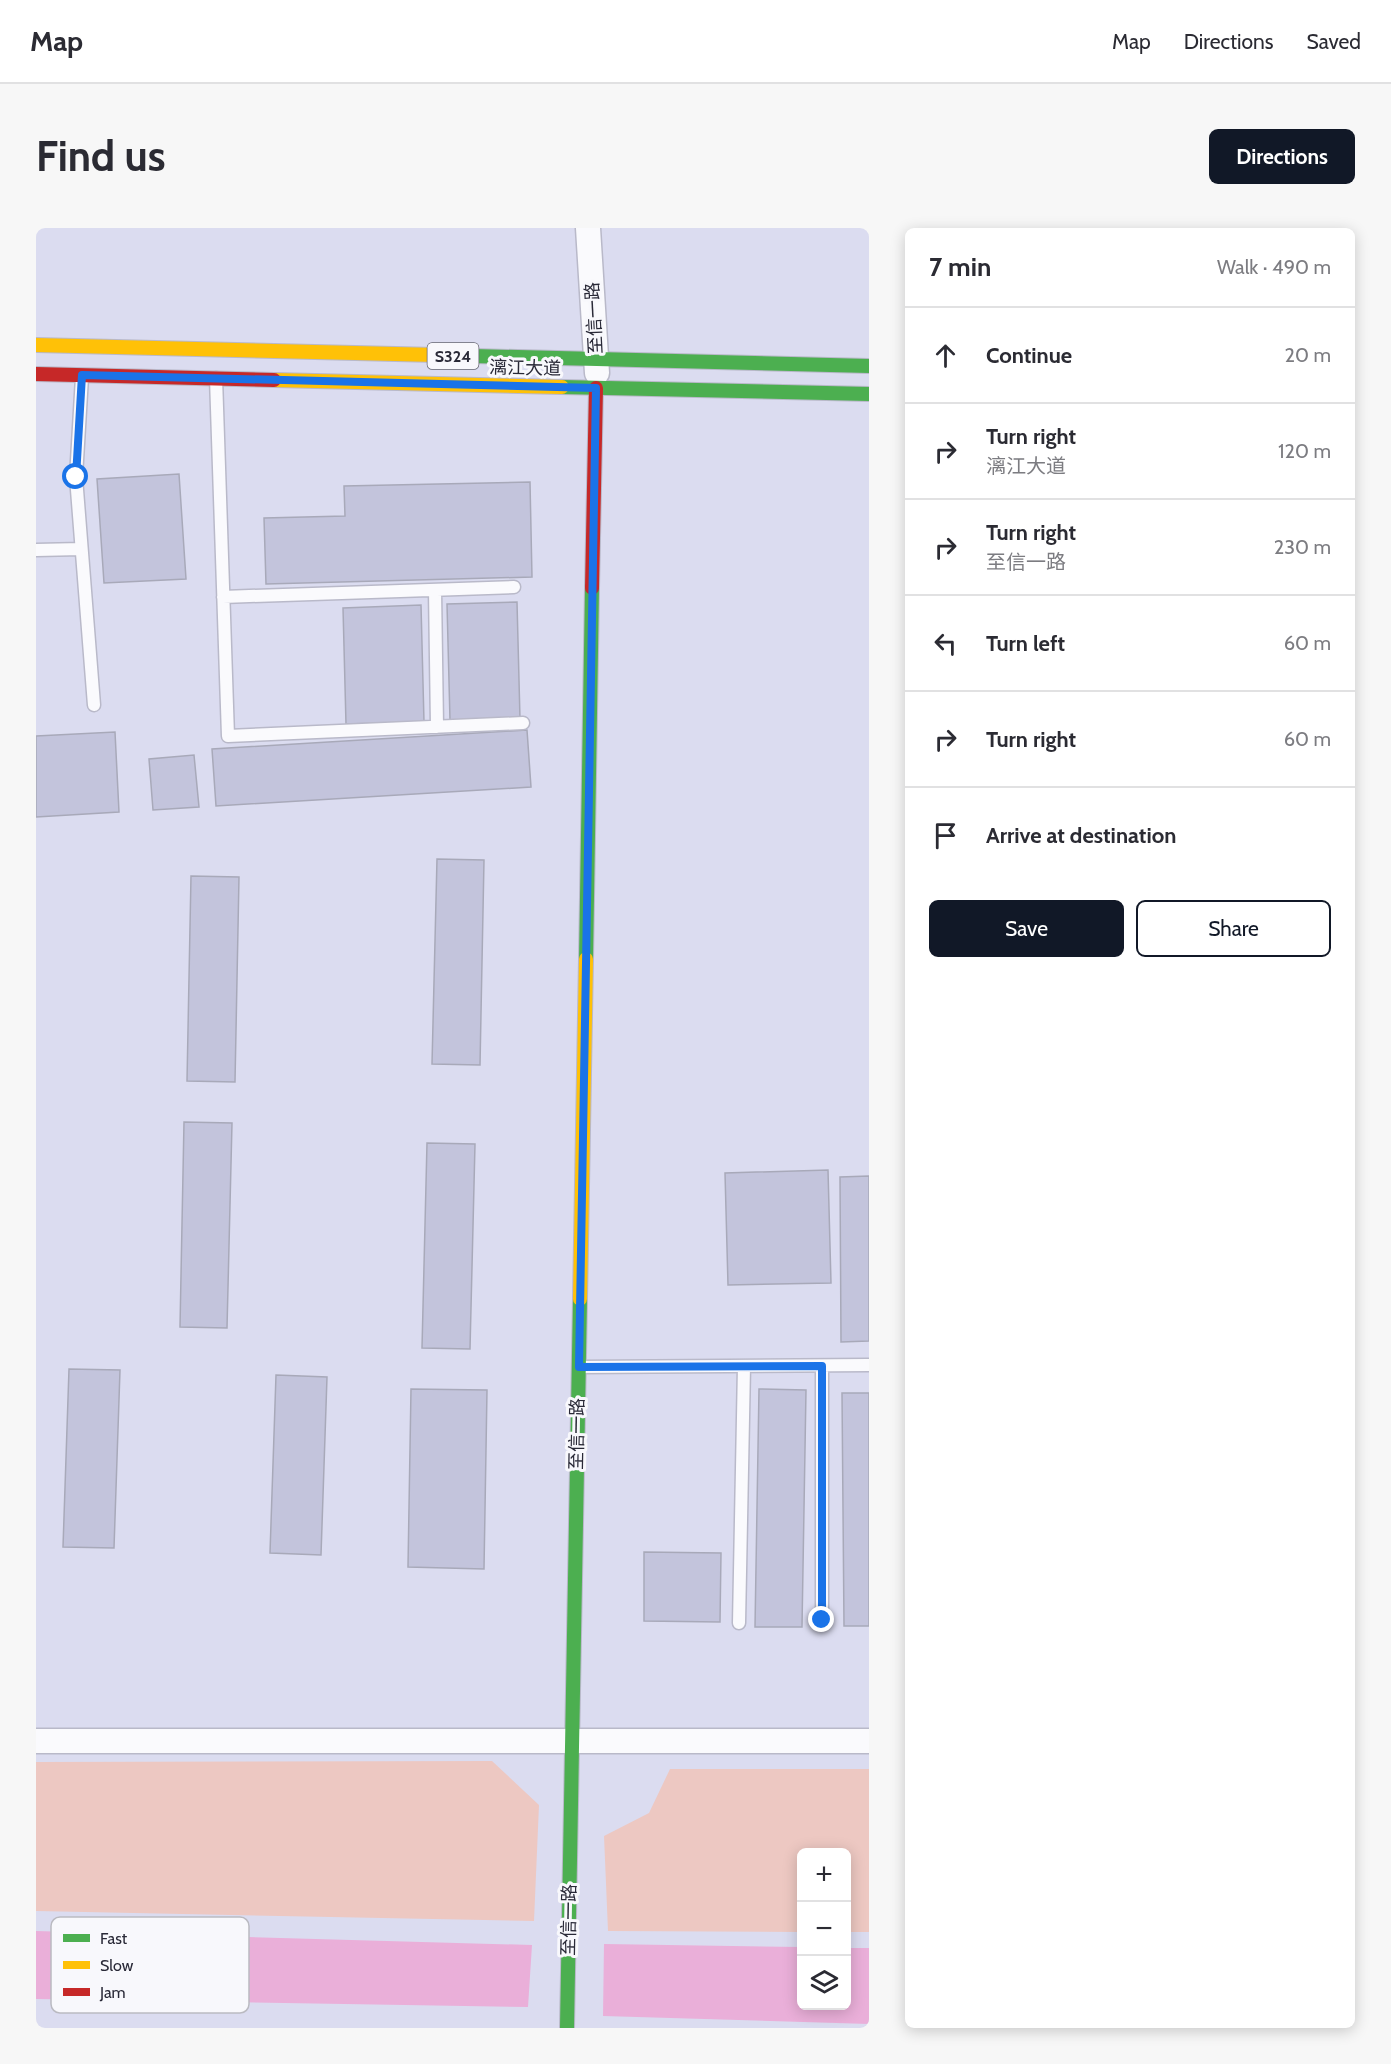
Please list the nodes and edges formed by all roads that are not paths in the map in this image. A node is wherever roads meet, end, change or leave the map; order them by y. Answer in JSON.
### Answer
{"nodes":[{"id":1,"x":588,"y":228,"type":"edge"},
{"id":2,"x":36,"y":345,"type":"edge"},
{"id":3,"x":597,"y":359,"type":"junction"},
{"id":4,"x":869,"y":366,"type":"edge"},
{"id":5,"x":36,"y":374,"type":"edge"},
{"id":6,"x":82,"y":375,"type":"junction"},
{"id":7,"x":216,"y":378,"type":"junction"},
{"id":8,"x":596,"y":388,"type":"junction"},
{"id":9,"x":869,"y":394,"type":"edge"},
{"id":10,"x":81,"y":549,"type":"junction"},
{"id":11,"x":36,"y":550,"type":"edge"},
{"id":12,"x":514,"y":587,"type":"dead end"},
{"id":13,"x":435,"y":590,"type":"junction"},
{"id":14,"x":224,"y":597,"type":"junction"},
{"id":15,"x":94,"y":705,"type":"dead end"},
{"id":16,"x":523,"y":723,"type":"dead end"},
{"id":17,"x":437,"y":727,"type":"junction"},
{"id":18,"x":869,"y":1365,"type":"edge"},
{"id":19,"x":744,"y":1366,"type":"junction"},
{"id":20,"x":822,"y":1366,"type":"junction"},
{"id":21,"x":579,"y":1367,"type":"junction"},
{"id":22,"x":822,"y":1620,"type":"dead end"},
{"id":23,"x":739,"y":1623,"type":"dead end"},
{"id":24,"x":36,"y":1741,"type":"edge"},
{"id":25,"x":869,"y":1741,"type":"edge"},
{"id":26,"x":572,"y":1742,"type":"junction"},
{"id":27,"x":567,"y":2028,"type":"edge"}],
"edges":[{"from":1,"to":3,"type":"street","name":"至信一路"},
{"from":2,"to":3,"type":"main road","number":"S324"},
{"from":3,"to":4,"type":"main road","number":"S324"},
{"from":3,"to":8,"type":"street","name":"至信一路"},
{"from":5,"to":6,"type":"main road","name":"漓江大道","number":"S324"},
{"from":6,"to":7,"type":"main road","name":"漓江大道","number":"S324"},
{"from":6,"to":10,"type":"lane"},
{"from":7,"to":8,"type":"main road","name":"漓江大道","number":"S324"},
{"from":7,"to":14,"type":"lane"},
{"from":8,"to":9,"type":"main road","name":"漓江大道","number":"S324"},
{"from":8,"to":21,"type":"main road","name":"至信一路"},
{"from":10,"to":11,"type":"lane"},
{"from":10,"to":15,"type":"lane"},
{"from":12,"to":13,"type":"lane"},
{"from":13,"to":14,"type":"lane"},
{"from":13,"to":17,"type":"lane"},
{"from":14,"to":17,"type":"lane"},
{"from":16,"to":17,"type":"lane"},
{"from":18,"to":20,"type":"lane"},
{"from":19,"to":20,"type":"lane"},
{"from":19,"to":21,"type":"lane"},
{"from":19,"to":23,"type":"lane"},
{"from":20,"to":22,"type":"lane"},
{"from":21,"to":26,"type":"main road","name":"至信一路"},
{"from":24,"to":26,"type":"street"},
{"from":25,"to":26,"type":"street"},
{"from":26,"to":27,"type":"main road","name":"至信一路"}]}
